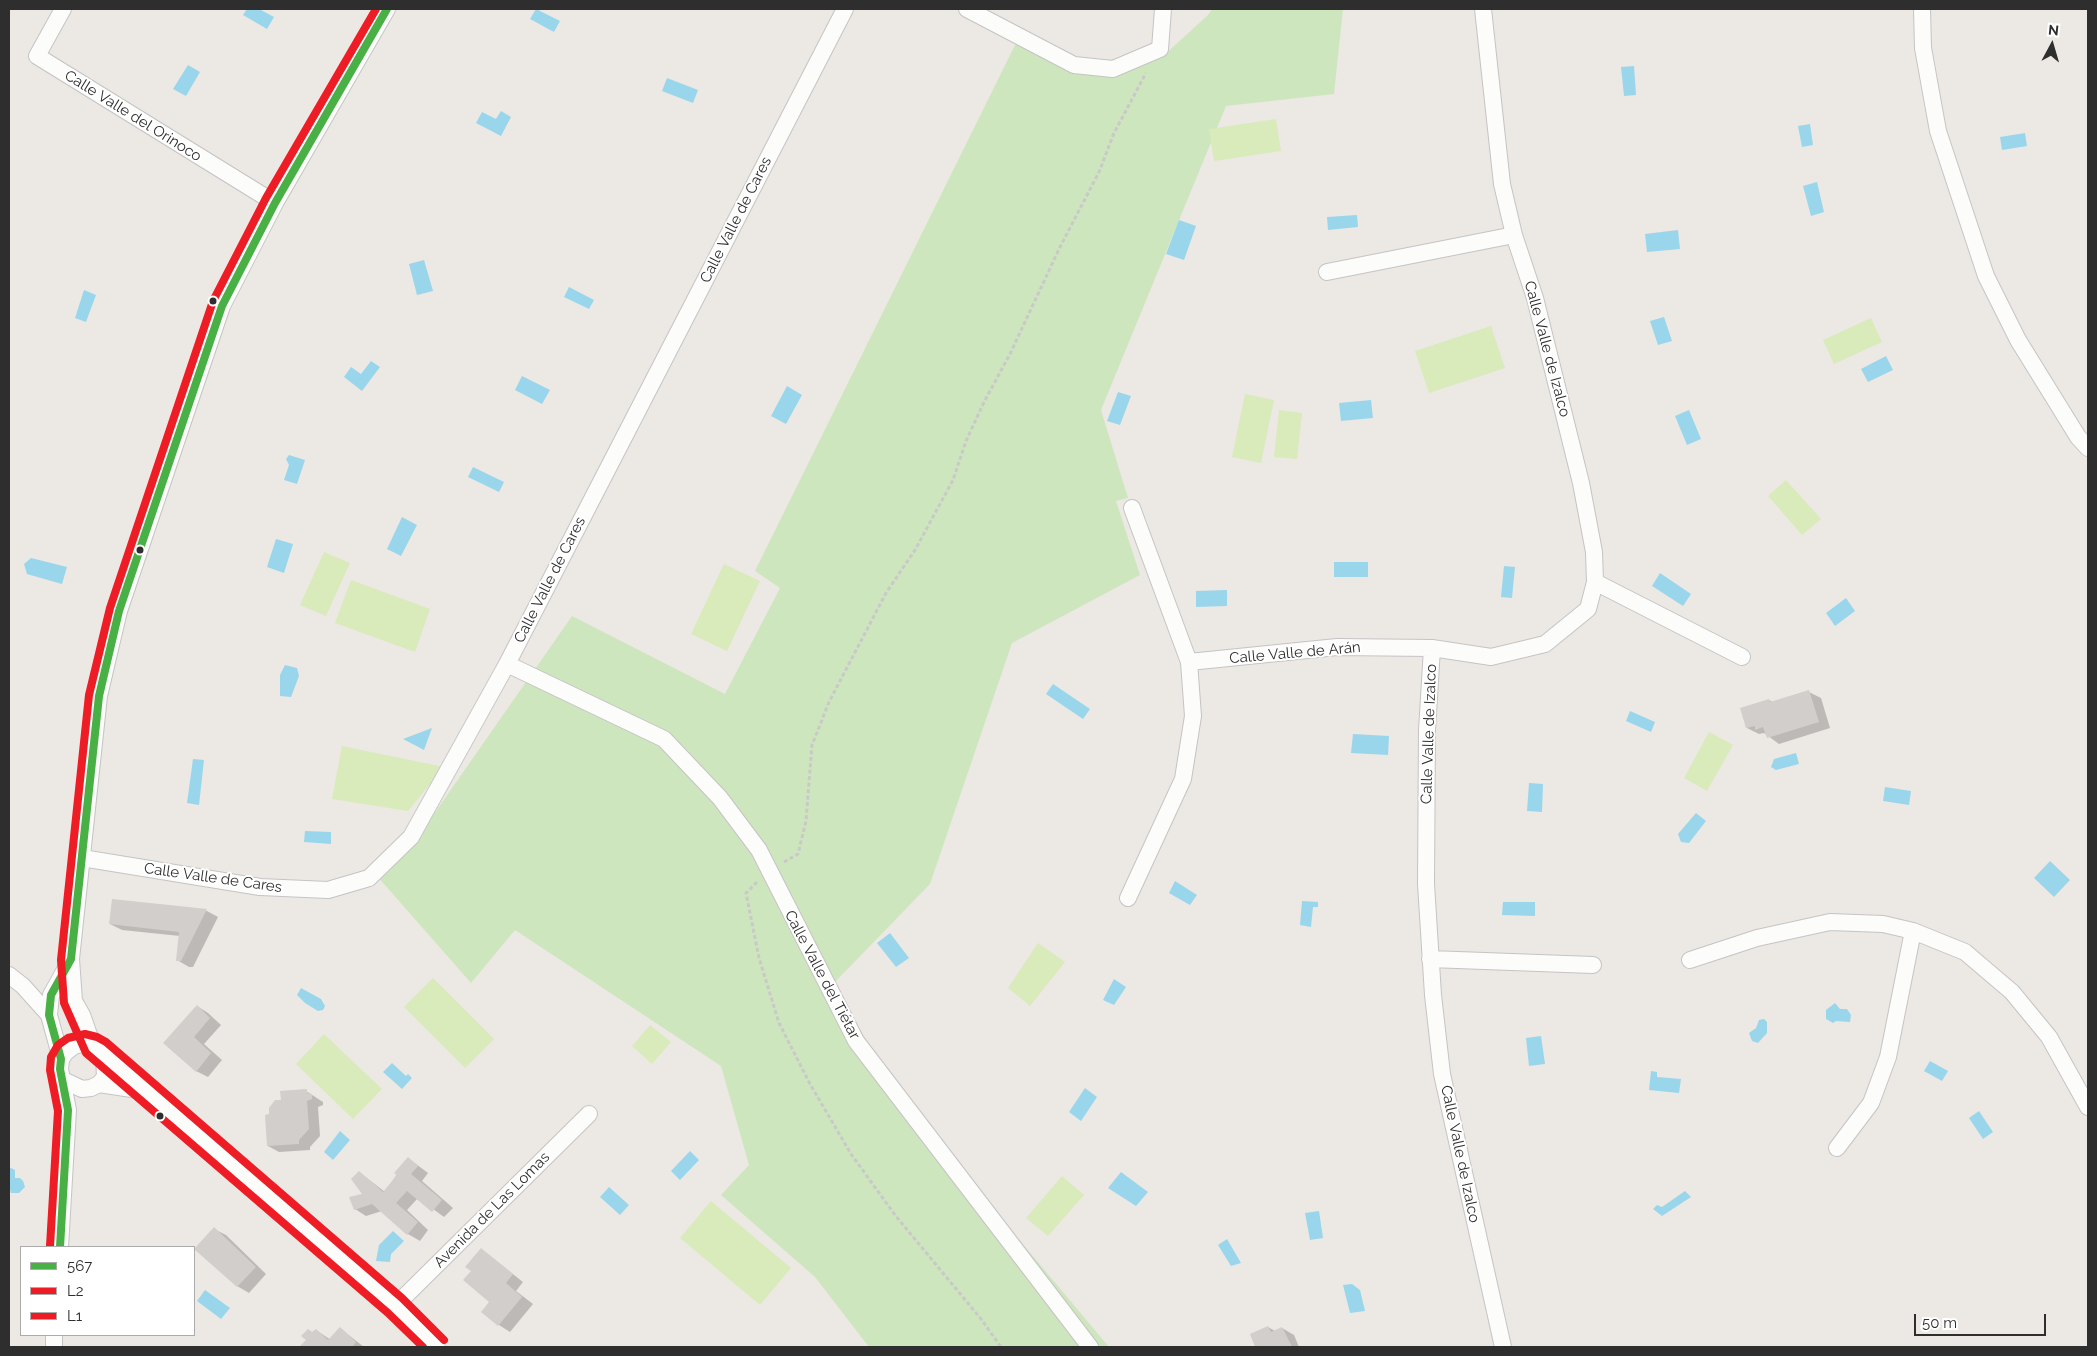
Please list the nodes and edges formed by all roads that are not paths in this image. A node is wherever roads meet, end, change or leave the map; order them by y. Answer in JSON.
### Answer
{"nodes":[{"id":1,"x":63,"y":9,"type":"edge"},
{"id":2,"x":387,"y":9,"type":"edge"},
{"id":3,"x":845,"y":9,"type":"edge"},
{"id":4,"x":967,"y":9,"type":"edge"},
{"id":5,"x":1163,"y":9,"type":"edge"},
{"id":6,"x":1483,"y":9,"type":"edge"},
{"id":7,"x":1922,"y":9,"type":"edge"},
{"id":8,"x":275,"y":203,"type":"junction"},
{"id":9,"x":1514,"y":235,"type":"junction"},
{"id":10,"x":1327,"y":272,"type":"dead end"},
{"id":11,"x":2088,"y":448,"type":"edge"},
{"id":12,"x":1132,"y":508,"type":"dead end"},
{"id":13,"x":1595,"y":582,"type":"junction"},
{"id":14,"x":1432,"y":648,"type":"junction"},
{"id":15,"x":1742,"y":657,"type":"dead end"},
{"id":16,"x":1188,"y":662,"type":"junction"},
{"id":17,"x":507,"y":664,"type":"junction"},
{"id":18,"x":82,"y":858,"type":"junction"},
{"id":19,"x":1128,"y":898,"type":"dead end"},
{"id":20,"x":1913,"y":931,"type":"junction"},
{"id":21,"x":71,"y":959,"type":"junction"},
{"id":22,"x":1430,"y":959,"type":"junction"},
{"id":23,"x":1690,"y":960,"type":"dead end"},
{"id":24,"x":1592,"y":965,"type":"dead end"},
{"id":25,"x":9,"y":975,"type":"edge"},
{"id":26,"x":23,"y":986,"type":"junction"},
{"id":27,"x":52,"y":995,"type":"junction"},
{"id":28,"x":74,"y":1001,"type":"junction"},
{"id":29,"x":49,"y":1016,"type":"junction"},
{"id":30,"x":96,"y":1048,"type":"junction"},
{"id":31,"x":61,"y":1059,"type":"junction"},
{"id":32,"x":63,"y":1080,"type":"junction"},
{"id":33,"x":99,"y":1084,"type":"junction"},
{"id":34,"x":145,"y":1091,"type":"junction"},
{"id":35,"x":2088,"y":1107,"type":"edge"},
{"id":36,"x":589,"y":1114,"type":"dead end"},
{"id":37,"x":1838,"y":1148,"type":"dead end"},
{"id":38,"x":60,"y":1246,"type":"edge"},
{"id":39,"x":395,"y":1306,"type":"junction"},
{"id":40,"x":437,"y":1347,"type":"edge"},
{"id":41,"x":1090,"y":1347,"type":"edge"},
{"id":42,"x":1503,"y":1347,"type":"edge"}],
"edges":[{"from":1,"to":8,"type":"street","name":"Calle Valle del Orinoco"},
{"from":2,"to":8,"type":"street"},
{"from":3,"to":17,"type":"street","name":"Calle Valle de Cares"},
{"from":4,"to":5,"type":"street"},
{"from":6,"to":9,"type":"street","name":"Calle Valle de Izalco"},
{"from":7,"to":11,"type":"street"},
{"from":8,"to":18,"type":"street"},
{"from":9,"to":10,"type":"street"},
{"from":9,"to":13,"type":"street","name":"Calle Valle de Izalco"},
{"from":12,"to":16,"type":"street"},
{"from":13,"to":14,"type":"street","name":"Calle Valle de Izalco"},
{"from":13,"to":15,"type":"street"},
{"from":14,"to":16,"type":"street","name":"Calle Valle de Arán"},
{"from":14,"to":22,"type":"street","name":"Calle Valle de Izalco"},
{"from":16,"to":19,"type":"street"},
{"from":17,"to":18,"type":"street","name":"Calle Valle de Cares"},
{"from":17,"to":41,"type":"street","name":"Calle Valle del Tiétar"},
{"from":18,"to":21,"type":"street"},
{"from":20,"to":23,"type":"street"},
{"from":20,"to":35,"type":"street"},
{"from":20,"to":37,"type":"street"},
{"from":21,"to":27,"type":"street"},
{"from":21,"to":28,"type":"street"},
{"from":22,"to":24,"type":"street"},
{"from":22,"to":42,"type":"street","name":"Calle Valle de Izalco"},
{"from":25,"to":26,"type":"street"},
{"from":26,"to":27,"type":"street"},
{"from":26,"to":29,"type":"street"},
{"from":27,"to":28,"type":"street"},
{"from":27,"to":29,"type":"street"},
{"from":28,"to":30,"type":"street"},
{"from":29,"to":31,"type":"street"},
{"from":30,"to":31,"type":"street"},
{"from":30,"to":33,"type":"street"},
{"from":30,"to":34,"type":"street"},
{"from":31,"to":32,"type":"street"},
{"from":32,"to":33,"type":"street"},
{"from":32,"to":38,"type":"street"},
{"from":33,"to":34,"type":"street"},
{"from":34,"to":39,"type":"street"},
{"from":36,"to":39,"type":"street","name":"Avenida de Las Lomas"},
{"from":39,"to":40,"type":"street"}]}
